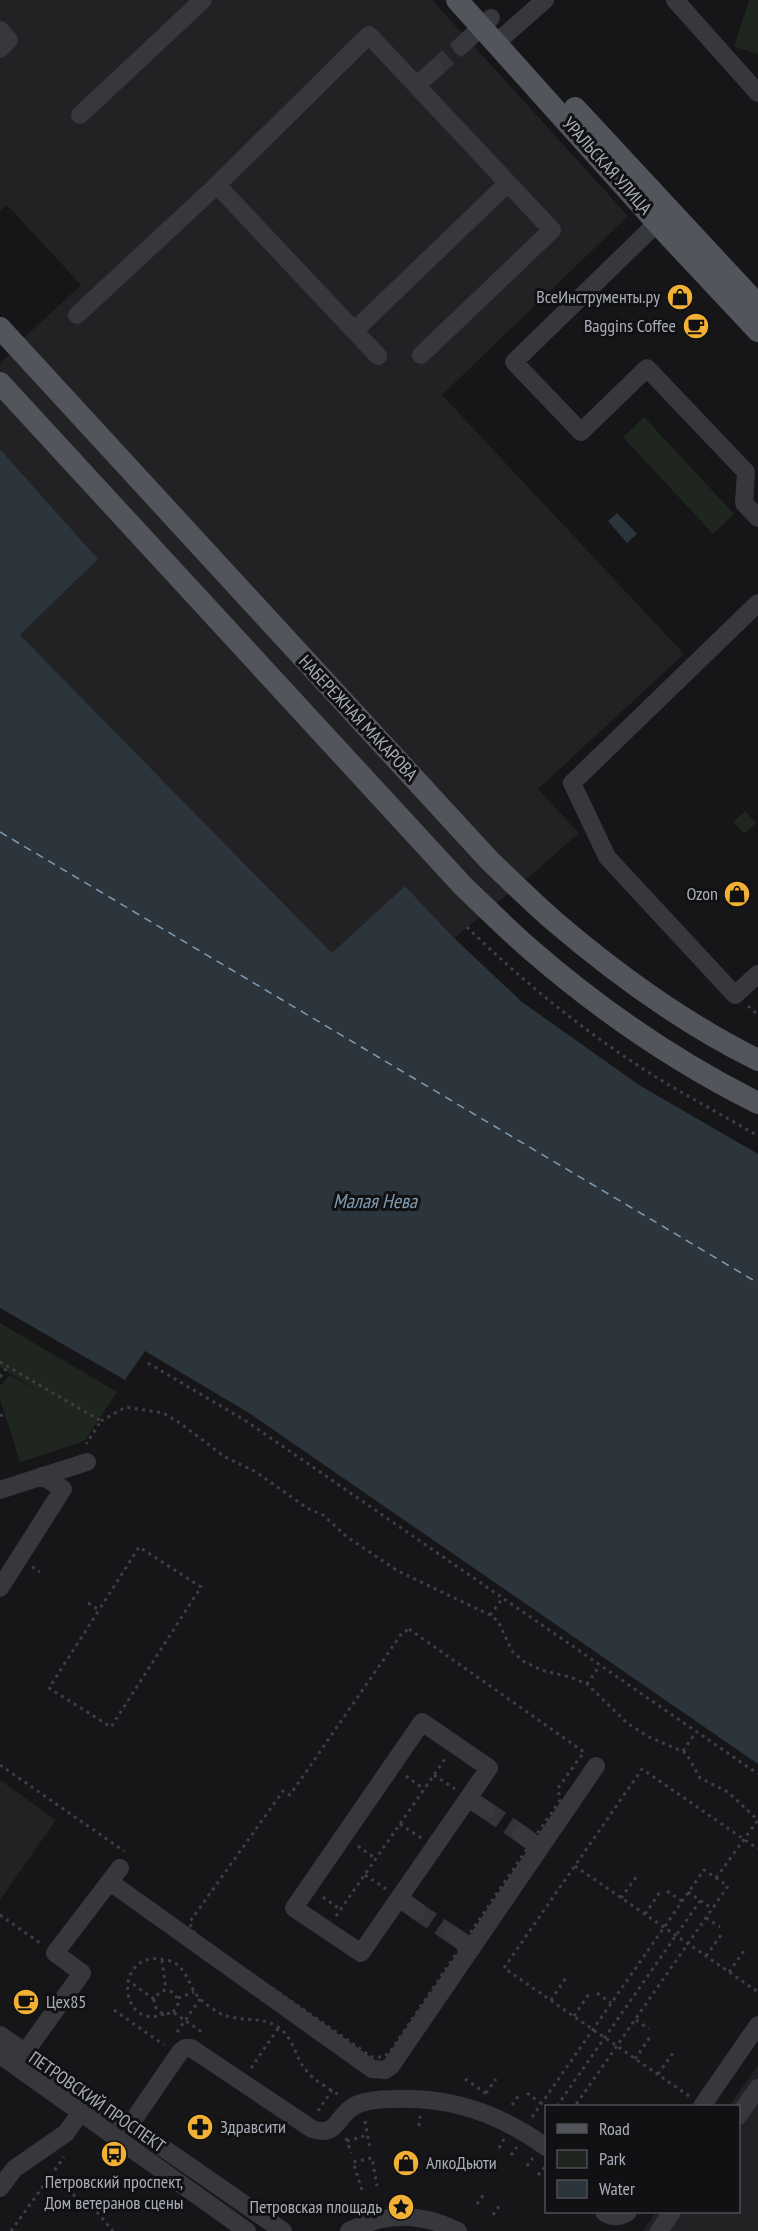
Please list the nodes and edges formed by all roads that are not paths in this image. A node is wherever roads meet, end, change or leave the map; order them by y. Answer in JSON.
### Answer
{"nodes":[{"id":1,"x":203,"y":0,"type":"edge"},
{"id":2,"x":457,"y":0,"type":"edge"},
{"id":3,"x":475,"y":0,"type":"edge"},
{"id":4,"x":545,"y":0,"type":"edge"},
{"id":5,"x":675,"y":0,"type":"edge"},
{"id":6,"x":0,"y":30,"type":"edge"},
{"id":7,"x":494,"y":31,"type":"junction"},
{"id":8,"x":461,"y":46,"type":"tunnel mouth"},
{"id":9,"x":0,"y":49,"type":"edge"},
{"id":10,"x":435,"y":69,"type":"tunnel mouth"},
{"id":11,"x":417,"y":84,"type":"junction"},
{"id":12,"x":758,"y":93,"type":"edge"},
{"id":13,"x":80,"y":115,"type":"dead end"},
{"id":14,"x":508,"y":183,"type":"junction"},
{"id":15,"x":217,"y":184,"type":"junction"},
{"id":16,"x":657,"y":223,"type":"junction"},
{"id":17,"x":758,"y":305,"type":"edge"},
{"id":18,"x":77,"y":315,"type":"dead end"},
{"id":19,"x":0,"y":328,"type":"edge"},
{"id":20,"x":354,"y":331,"type":"junction"},
{"id":21,"x":758,"y":331,"type":"edge"},
{"id":22,"x":421,"y":355,"type":"dead end"},
{"id":23,"x":378,"y":356,"type":"dead end"},
{"id":24,"x":0,"y":383,"type":"edge"},
{"id":25,"x":758,"y":518,"type":"edge"},
{"id":26,"x":758,"y":603,"type":"edge"},
{"id":27,"x":758,"y":974,"type":"edge"},
{"id":28,"x":758,"y":1060,"type":"edge"},
{"id":29,"x":758,"y":1103,"type":"edge"},
{"id":30,"x":79,"y":1465,"type":"road end"},
{"id":31,"x":42,"y":1476,"type":"junction"},
{"id":32,"x":0,"y":1490,"type":"edge"},
{"id":33,"x":0,"y":1588,"type":"edge"},
{"id":34,"x":596,"y":1766,"type":"dead end"},
{"id":35,"x":468,"y":1798,"type":"junction"},
{"id":36,"x":486,"y":1810,"type":"tunnel mouth"},
{"id":37,"x":399,"y":1899,"type":"junction"},
{"id":38,"x":417,"y":1911,"type":"tunnel mouth"},
{"id":39,"x":758,"y":2025,"type":"edge"},
{"id":40,"x":0,"y":2035,"type":"edge"},
{"id":41,"x":0,"y":2055,"type":"edge"},
{"id":42,"x":20,"y":2059,"type":"junction"},
{"id":43,"x":385,"y":2070,"type":"junction"},
{"id":44,"x":758,"y":2088,"type":"edge"},
{"id":45,"x":388,"y":2099,"type":"junction"},
{"id":46,"x":86,"y":2105,"type":"junction"},
{"id":47,"x":703,"y":2105,"type":"edge"},
{"id":48,"x":740,"y":2113,"type":"edge"},
{"id":49,"x":130,"y":2125,"type":"junction"},
{"id":50,"x":545,"y":2146,"type":"edge"},
{"id":51,"x":0,"y":2188,"type":"edge"},
{"id":52,"x":606,"y":2213,"type":"edge"},
{"id":53,"x":625,"y":2213,"type":"edge"},
{"id":54,"x":671,"y":2213,"type":"edge"},
{"id":55,"x":247,"y":2231,"type":"edge"},
{"id":56,"x":283,"y":2231,"type":"edge"},
{"id":57,"x":349,"y":2231,"type":"edge"},
{"id":58,"x":458,"y":2231,"type":"edge"},
{"id":59,"x":659,"y":2231,"type":"edge"}],
"edges":[{"from":1,"to":13,"type":"street"},
{"from":2,"to":7,"type":"main road","name":"УРАЛЬСКАЯ УЛИЦА"},
{"from":3,"to":7,"type":"main road","name":"УРАЛЬСКАЯ УЛИЦА"},
{"from":4,"to":7,"type":"street"},
{"from":5,"to":12,"type":"street"},
{"from":6,"to":9,"type":"street"},
{"from":7,"to":8,"type":"street"},
{"from":7,"to":16,"type":"main road","name":"УРАЛЬСКАЯ УЛИЦА"},
{"from":7,"to":17,"type":"main road","name":"УРАЛЬСКАЯ УЛИЦА"},
{"from":10,"to":11,"type":"street"},
{"from":11,"to":14,"type":"street"},
{"from":11,"to":15,"type":"street"},
{"from":14,"to":20,"type":"street"},
{"from":14,"to":22,"type":"street"},
{"from":15,"to":18,"type":"street"},
{"from":15,"to":20,"type":"street"},
{"from":16,"to":21,"type":"main road","name":"УРАЛЬСКАЯ УЛИЦА"},
{"from":16,"to":25,"type":"street"},
{"from":19,"to":28,"type":"main road","name":"НАБЕРЕЖНАЯ МАКАРОВА"},
{"from":20,"to":23,"type":"street"},
{"from":24,"to":29,"type":"main road","name":"НАБЕРЕЖНАЯ МАКАРОВА"},
{"from":26,"to":27,"type":"street"},
{"from":30,"to":31,"type":"street"},
{"from":31,"to":32,"type":"street"},
{"from":31,"to":33,"type":"street"},
{"from":34,"to":43,"type":"street"},
{"from":35,"to":36,"type":"street"},
{"from":35,"to":37,"type":"street"},
{"from":35,"to":37,"type":"street"},
{"from":37,"to":38,"type":"street"},
{"from":39,"to":47,"type":"street"},
{"from":40,"to":42,"type":"street","name":"ПЕТРОВСКИЙ ПРОСПЕКТ"},
{"from":41,"to":42,"type":"street","name":"ПЕТРОВСКИЙ ПРОСПЕКТ"},
{"from":42,"to":43,"type":"street"},
{"from":42,"to":46,"type":"street","name":"ПЕТРОВСКИЙ ПРОСПЕКТ"},
{"from":43,"to":45,"type":"street"},
{"from":44,"to":48,"type":"street"},
{"from":45,"to":49,"type":"street"},
{"from":45,"to":50,"type":"street"},
{"from":46,"to":49,"type":"street","name":"ПЕТРОВСКИЙ ПРОСПЕКТ"},
{"from":46,"to":51,"type":"street"},
{"from":46,"to":55,"type":"street","name":"ПЕТРОВСКИЙ ПРОСПЕКТ"},
{"from":49,"to":56,"type":"street","name":"ПЕТРОВСКИЙ ПРОСПЕКТ"},
{"from":52,"to":53,"type":"street"},
{"from":54,"to":59,"type":"street"},
{"from":57,"to":58,"type":"street"}]}
